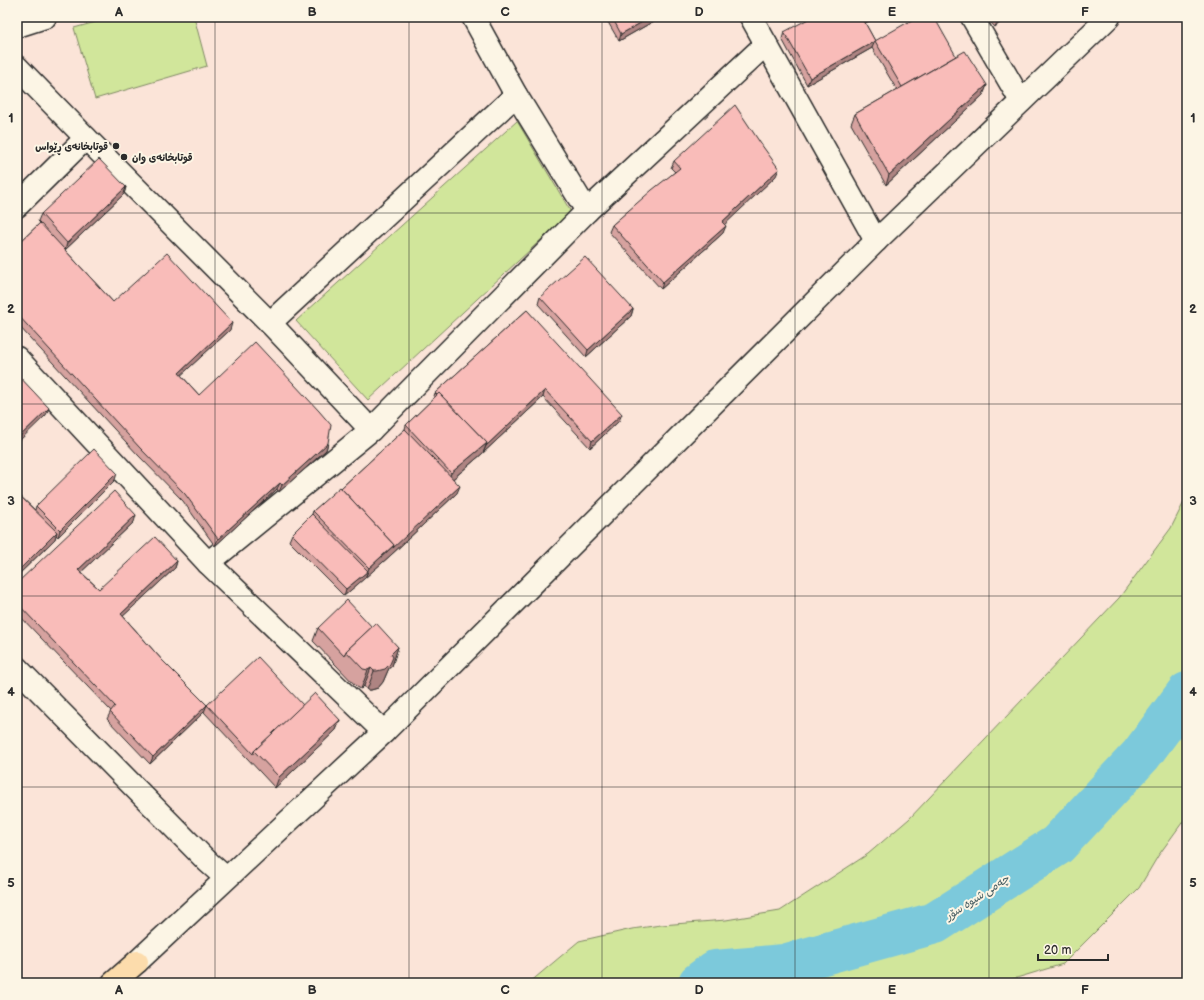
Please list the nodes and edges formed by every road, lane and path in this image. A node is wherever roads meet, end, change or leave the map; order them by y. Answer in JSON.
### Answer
{"nodes":[{"id":1,"x":45,"y":17,"type":"edge"},
{"id":2,"x":474,"y":17,"type":"edge"},
{"id":3,"x":751,"y":17,"type":"edge"},
{"id":4,"x":972,"y":17,"type":"edge"},
{"id":5,"x":1109,"y":17,"type":"edge"},
{"id":6,"x":17,"y":26,"type":"edge"},
{"id":7,"x":766,"y":44,"type":"junction"},
{"id":8,"x":17,"y":67,"type":"edge"},
{"id":9,"x":516,"y":95,"type":"junction"},
{"id":10,"x":1021,"y":102,"type":"junction"},
{"id":11,"x":86,"y":138,"type":"junction"},
{"id":12,"x":17,"y":206,"type":"edge"},
{"id":13,"x":587,"y":211,"type":"junction"},
{"id":14,"x":876,"y":241,"type":"junction"},
{"id":15,"x":270,"y":323,"type":"junction"},
{"id":16,"x":17,"y":358,"type":"edge"},
{"id":17,"x":371,"y":430,"type":"junction"},
{"id":18,"x":208,"y":563,"type":"junction"},
{"id":19,"x":17,"y":668,"type":"edge"},
{"id":20,"x":384,"y":732,"type":"junction"},
{"id":21,"x":226,"y":878,"type":"junction"},
{"id":22,"x":137,"y":962,"type":"junction"},
{"id":23,"x":113,"y":983,"type":"edge"},
{"id":24,"x":128,"y":983,"type":"edge"}],
"edges":[{"from":1,"to":6,"type":"street"},
{"from":2,"to":9,"type":"street"},
{"from":3,"to":7,"type":"street"},
{"from":4,"to":10,"type":"street"},
{"from":5,"to":10,"type":"street"},
{"from":7,"to":13,"type":"street"},
{"from":7,"to":14,"type":"street"},
{"from":8,"to":11,"type":"street"},
{"from":9,"to":13,"type":"street"},
{"from":9,"to":15,"type":"street"},
{"from":10,"to":14,"type":"street"},
{"from":11,"to":12,"type":"street"},
{"from":11,"to":15,"type":"street"},
{"from":13,"to":17,"type":"street"},
{"from":14,"to":20,"type":"street"},
{"from":15,"to":17,"type":"street"},
{"from":16,"to":18,"type":"street"},
{"from":17,"to":18,"type":"street"},
{"from":18,"to":20,"type":"street"},
{"from":19,"to":21,"type":"street"},
{"from":20,"to":21,"type":"street"},
{"from":21,"to":22,"type":"street"},
{"from":22,"to":23,"type":"highway"},
{"from":22,"to":24,"type":"highway"}]}
